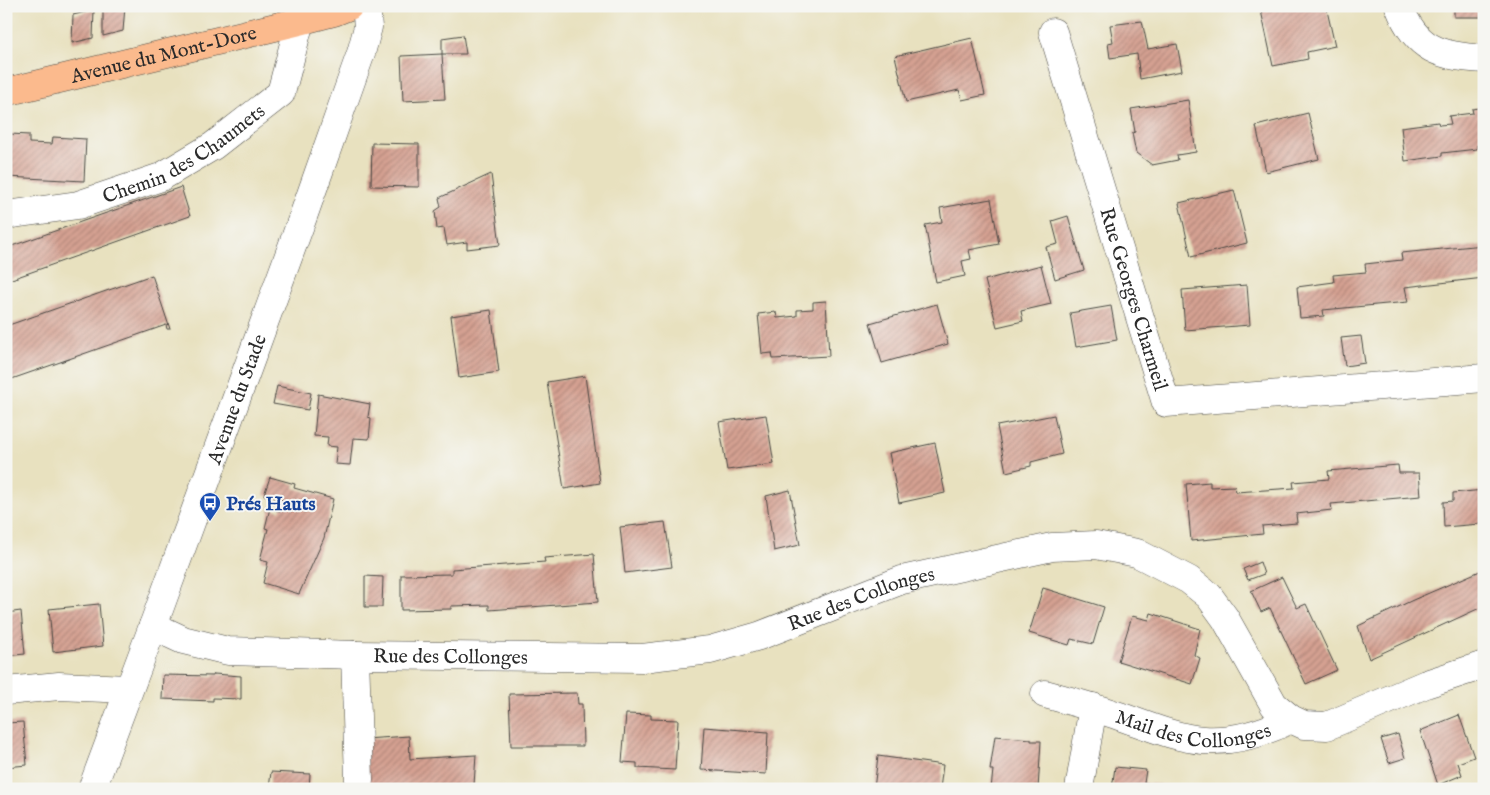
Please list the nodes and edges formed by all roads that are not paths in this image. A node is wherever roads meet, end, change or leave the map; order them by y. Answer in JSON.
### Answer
{"nodes":[{"id":1,"x":349,"y":6,"type":"edge"},
{"id":2,"x":366,"y":6,"type":"edge"},
{"id":3,"x":1399,"y":6,"type":"edge"},
{"id":4,"x":300,"y":21,"type":"junction"},
{"id":5,"x":1053,"y":32,"type":"dead end"},
{"id":6,"x":1484,"y":59,"type":"edge"},
{"id":7,"x":6,"y":92,"type":"edge"},
{"id":8,"x":6,"y":215,"type":"edge"},
{"id":9,"x":1484,"y":378,"type":"edge"},
{"id":10,"x":153,"y":626,"type":"junction"},
{"id":11,"x":355,"y":655,"type":"junction"},
{"id":12,"x":1484,"y":665,"type":"edge"},
{"id":13,"x":128,"y":689,"type":"junction"},
{"id":14,"x":6,"y":691,"type":"edge"},
{"id":15,"x":1045,"y":694,"type":"dead end"},
{"id":16,"x":1093,"y":707,"type":"junction"},
{"id":17,"x":1291,"y":719,"type":"junction"},
{"id":18,"x":92,"y":789,"type":"edge"},
{"id":19,"x":358,"y":789,"type":"edge"},
{"id":20,"x":1078,"y":789,"type":"edge"}],
"edges":[{"from":1,"to":4,"type":"main road","name":"Avenue du Mont-Dore"},
{"from":2,"to":10,"type":"street","name":"Avenue du Stade"},
{"from":3,"to":6,"type":"street"},
{"from":4,"to":7,"type":"main road","name":"Avenue du Mont-Dore"},
{"from":4,"to":8,"type":"street","name":"Chemin des Chaumets"},
{"from":5,"to":9,"type":"street","name":"Rue Georges Charmeil"},
{"from":10,"to":11,"type":"street","name":"Rue des Collonges"},
{"from":10,"to":13,"type":"street","name":"Avenue du Stade"},
{"from":11,"to":17,"type":"street","name":"Rue des Collonges"},
{"from":11,"to":19,"type":"street"},
{"from":12,"to":17,"type":"street","name":"Rue des Collonges"},
{"from":13,"to":14,"type":"street"},
{"from":13,"to":18,"type":"street","name":"Avenue du Stade"},
{"from":15,"to":16,"type":"street","name":"Mail des Collonges"},
{"from":16,"to":17,"type":"street","name":"Mail des Collonges"},
{"from":16,"to":20,"type":"street","name":"Mail des Collonges"}]}
